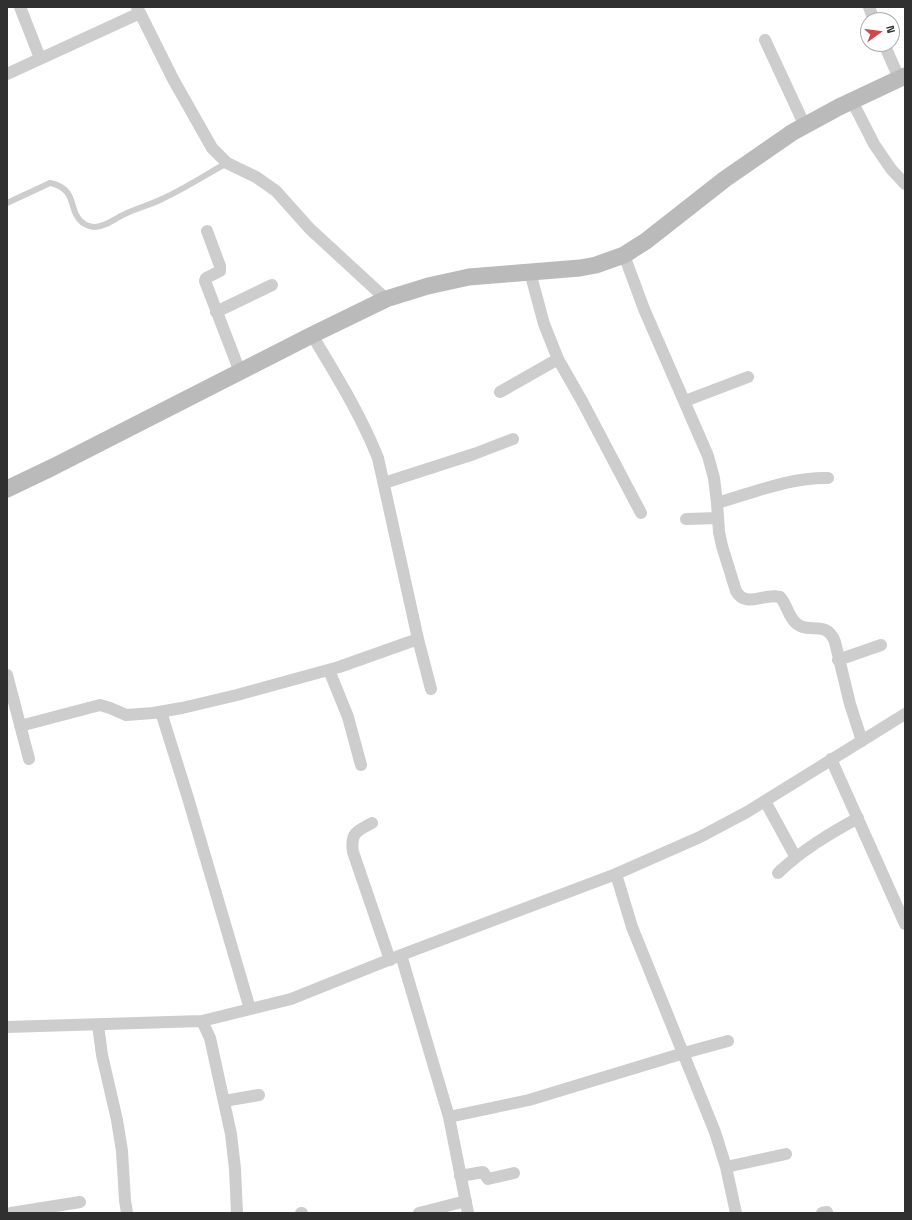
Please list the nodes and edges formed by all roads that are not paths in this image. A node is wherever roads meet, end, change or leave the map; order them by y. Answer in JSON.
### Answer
{"nodes":[{"id":1,"x":20,"y":7,"type":"edge"},
{"id":2,"x":138,"y":10,"type":"edge"},
{"id":3,"x":765,"y":40,"type":"dead end"},
{"id":4,"x":888,"y":52,"type":"edge"},
{"id":5,"x":40,"y":58,"type":"junction"},
{"id":6,"x":7,"y":74,"type":"edge"},
{"id":7,"x":902,"y":77,"type":"edge"},
{"id":8,"x":852,"y":101,"type":"junction"},
{"id":9,"x":805,"y":126,"type":"junction"},
{"id":10,"x":227,"y":163,"type":"junction"},
{"id":11,"x":905,"y":184,"type":"edge"},
{"id":12,"x":7,"y":204,"type":"edge"},
{"id":13,"x":207,"y":231,"type":"dead end"},
{"id":14,"x":624,"y":255,"type":"junction"},
{"id":15,"x":530,"y":272,"type":"junction"},
{"id":16,"x":272,"y":285,"type":"dead end"},
{"id":17,"x":386,"y":299,"type":"junction"},
{"id":18,"x":216,"y":312,"type":"junction"},
{"id":19,"x":312,"y":335,"type":"junction"},
{"id":20,"x":558,"y":360,"type":"junction"},
{"id":21,"x":240,"y":372,"type":"junction"},
{"id":22,"x":748,"y":377,"type":"dead end"},
{"id":23,"x":500,"y":392,"type":"dead end"},
{"id":24,"x":685,"y":401,"type":"junction"},
{"id":25,"x":513,"y":439,"type":"dead end"},
{"id":26,"x":828,"y":478,"type":"dead end"},
{"id":27,"x":384,"y":483,"type":"junction"},
{"id":28,"x":7,"y":489,"type":"edge"},
{"id":29,"x":717,"y":503,"type":"junction"},
{"id":30,"x":641,"y":513,"type":"dead end"},
{"id":31,"x":718,"y":518,"type":"junction"},
{"id":32,"x":686,"y":519,"type":"dead end"},
{"id":33,"x":418,"y":639,"type":"junction"},
{"id":34,"x":880,"y":645,"type":"dead end"},
{"id":35,"x":838,"y":660,"type":"junction"},
{"id":36,"x":329,"y":670,"type":"junction"},
{"id":37,"x":7,"y":675,"type":"edge"},
{"id":38,"x":431,"y":689,"type":"dead end"},
{"id":39,"x":161,"y":712,"type":"junction"},
{"id":40,"x":905,"y":714,"type":"edge"},
{"id":41,"x":20,"y":726,"type":"junction"},
{"id":42,"x":862,"y":741,"type":"junction"},
{"id":43,"x":29,"y":759,"type":"dead end"},
{"id":44,"x":832,"y":759,"type":"junction"},
{"id":45,"x":361,"y":765,"type":"dead end"},
{"id":46,"x":765,"y":801,"type":"junction"},
{"id":47,"x":858,"y":818,"type":"junction"},
{"id":48,"x":372,"y":823,"type":"dead end"},
{"id":49,"x":795,"y":856,"type":"junction"},
{"id":50,"x":778,"y":872,"type":"dead end"},
{"id":51,"x":616,"y":874,"type":"junction"},
{"id":52,"x":905,"y":924,"type":"edge"},
{"id":53,"x":401,"y":955,"type":"junction"},
{"id":54,"x":390,"y":960,"type":"junction"},
{"id":55,"x":250,"y":1009,"type":"junction"},
{"id":56,"x":202,"y":1021,"type":"junction"},
{"id":57,"x":98,"y":1025,"type":"junction"},
{"id":58,"x":7,"y":1027,"type":"edge"},
{"id":59,"x":728,"y":1041,"type":"dead end"},
{"id":60,"x":684,"y":1053,"type":"junction"},
{"id":61,"x":259,"y":1095,"type":"dead end"},
{"id":62,"x":224,"y":1101,"type":"junction"},
{"id":63,"x":449,"y":1117,"type":"junction"},
{"id":64,"x":786,"y":1154,"type":"dead end"},
{"id":65,"x":726,"y":1167,"type":"junction"},
{"id":66,"x":514,"y":1173,"type":"dead end"},
{"id":67,"x":460,"y":1176,"type":"junction"},
{"id":68,"x":80,"y":1202,"type":"dead end"},
{"id":69,"x":467,"y":1207,"type":"edge"},
{"id":70,"x":11,"y":1213,"type":"edge"},
{"id":71,"x":127,"y":1213,"type":"edge"},
{"id":72,"x":238,"y":1213,"type":"edge"},
{"id":73,"x":419,"y":1213,"type":"edge"},
{"id":74,"x":736,"y":1213,"type":"edge"}],
"edges":[{"from":1,"to":5,"type":"street"},
{"from":2,"to":5,"type":"street"},
{"from":2,"to":10,"type":"street"},
{"from":3,"to":9,"type":"street"},
{"from":4,"to":7,"type":"street"},
{"from":5,"to":6,"type":"street"},
{"from":7,"to":8,"type":"main road"},
{"from":8,"to":9,"type":"main road"},
{"from":8,"to":11,"type":"street"},
{"from":9,"to":14,"type":"main road"},
{"from":10,"to":12,"type":"lane"},
{"from":10,"to":17,"type":"street"},
{"from":13,"to":18,"type":"street"},
{"from":14,"to":15,"type":"main road"},
{"from":14,"to":24,"type":"street"},
{"from":15,"to":17,"type":"main road"},
{"from":15,"to":20,"type":"street"},
{"from":16,"to":18,"type":"street"},
{"from":17,"to":19,"type":"main road"},
{"from":18,"to":21,"type":"street"},
{"from":19,"to":21,"type":"main road"},
{"from":19,"to":27,"type":"street"},
{"from":20,"to":23,"type":"street"},
{"from":20,"to":30,"type":"street"},
{"from":21,"to":28,"type":"main road"},
{"from":22,"to":24,"type":"street"},
{"from":24,"to":29,"type":"street"},
{"from":25,"to":27,"type":"street"},
{"from":26,"to":29,"type":"street"},
{"from":27,"to":33,"type":"street"},
{"from":29,"to":31,"type":"street"},
{"from":31,"to":32,"type":"street"},
{"from":31,"to":35,"type":"street"},
{"from":33,"to":36,"type":"street"},
{"from":33,"to":38,"type":"street"},
{"from":34,"to":35,"type":"street"},
{"from":35,"to":42,"type":"street"},
{"from":36,"to":39,"type":"street"},
{"from":36,"to":45,"type":"street"},
{"from":37,"to":41,"type":"street"},
{"from":39,"to":41,"type":"street"},
{"from":39,"to":55,"type":"street"},
{"from":40,"to":42,"type":"street"},
{"from":41,"to":43,"type":"street"},
{"from":42,"to":44,"type":"street"},
{"from":44,"to":46,"type":"street"},
{"from":44,"to":47,"type":"street"},
{"from":46,"to":49,"type":"street"},
{"from":46,"to":51,"type":"street"},
{"from":47,"to":49,"type":"street"},
{"from":47,"to":52,"type":"street"},
{"from":48,"to":54,"type":"street"},
{"from":49,"to":50,"type":"street"},
{"from":51,"to":53,"type":"street"},
{"from":51,"to":60,"type":"street"},
{"from":53,"to":54,"type":"street"},
{"from":53,"to":63,"type":"street"},
{"from":54,"to":55,"type":"street"},
{"from":55,"to":56,"type":"street"},
{"from":56,"to":57,"type":"street"},
{"from":56,"to":62,"type":"street"},
{"from":57,"to":58,"type":"street"},
{"from":57,"to":71,"type":"street"},
{"from":59,"to":60,"type":"street"},
{"from":60,"to":63,"type":"street"},
{"from":60,"to":65,"type":"street"},
{"from":61,"to":62,"type":"street"},
{"from":62,"to":72,"type":"street"},
{"from":63,"to":67,"type":"street"},
{"from":64,"to":65,"type":"street"},
{"from":65,"to":74,"type":"street"},
{"from":66,"to":67,"type":"street"},
{"from":67,"to":69,"type":"street"},
{"from":68,"to":70,"type":"street"},
{"from":69,"to":73,"type":"street"}]}
